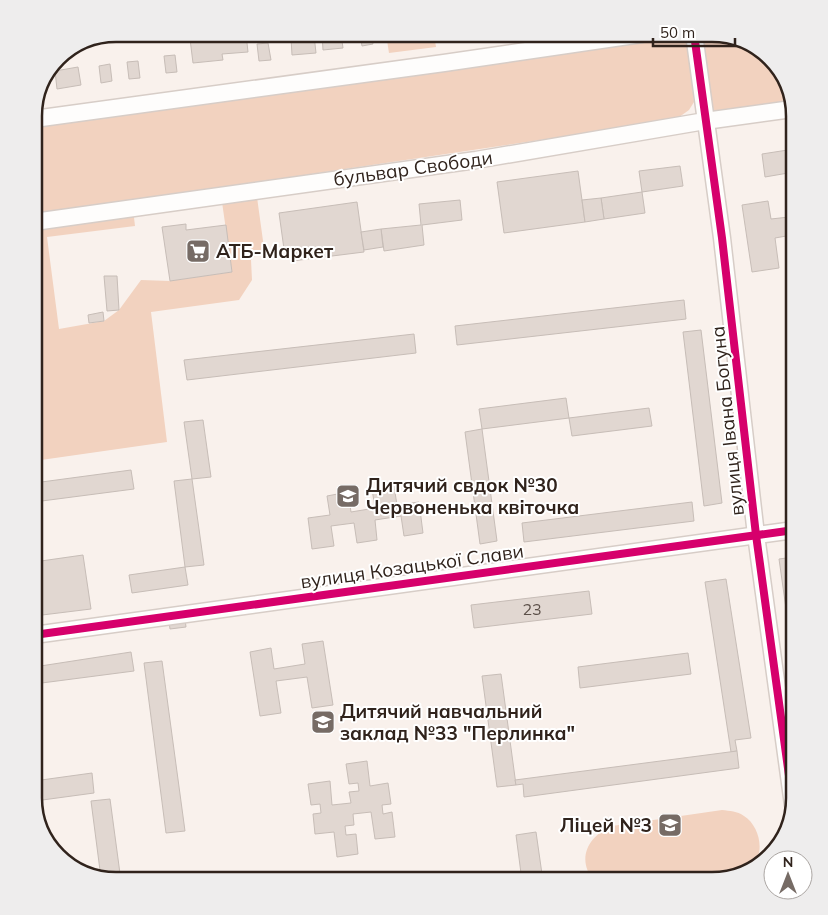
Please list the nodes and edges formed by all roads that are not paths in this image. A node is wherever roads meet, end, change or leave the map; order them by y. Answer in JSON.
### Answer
{"nodes":[{"id":1,"x":582,"y":43,"type":"edge"},
{"id":2,"x":695,"y":43,"type":"edge"},
{"id":3,"x":785,"y":110,"type":"edge"},
{"id":4,"x":43,"y":118,"type":"edge"},
{"id":5,"x":705,"y":120,"type":"junction"},
{"id":6,"x":43,"y":221,"type":"edge"},
{"id":7,"x":786,"y":531,"type":"edge"},
{"id":8,"x":756,"y":535,"type":"junction"},
{"id":9,"x":42,"y":635,"type":"edge"},
{"id":10,"x":786,"y":754,"type":"edge"}],
"edges":[{"from":1,"to":4,"type":"street"},
{"from":2,"to":5,"type":"street","name":"вулиця Івана Богуна"},
{"from":3,"to":5,"type":"street","name":"бульвар Свободи"},
{"from":5,"to":6,"type":"street","name":"бульвар Свободи"},
{"from":5,"to":8,"type":"street","name":"вулиця Івана Богуна"},
{"from":7,"to":8,"type":"street","name":"вулиця Козацької Слави"},
{"from":8,"to":9,"type":"street","name":"вулиця Козацької Слави"},
{"from":8,"to":10,"type":"street","name":"вулиця Івана Богуна"}]}
